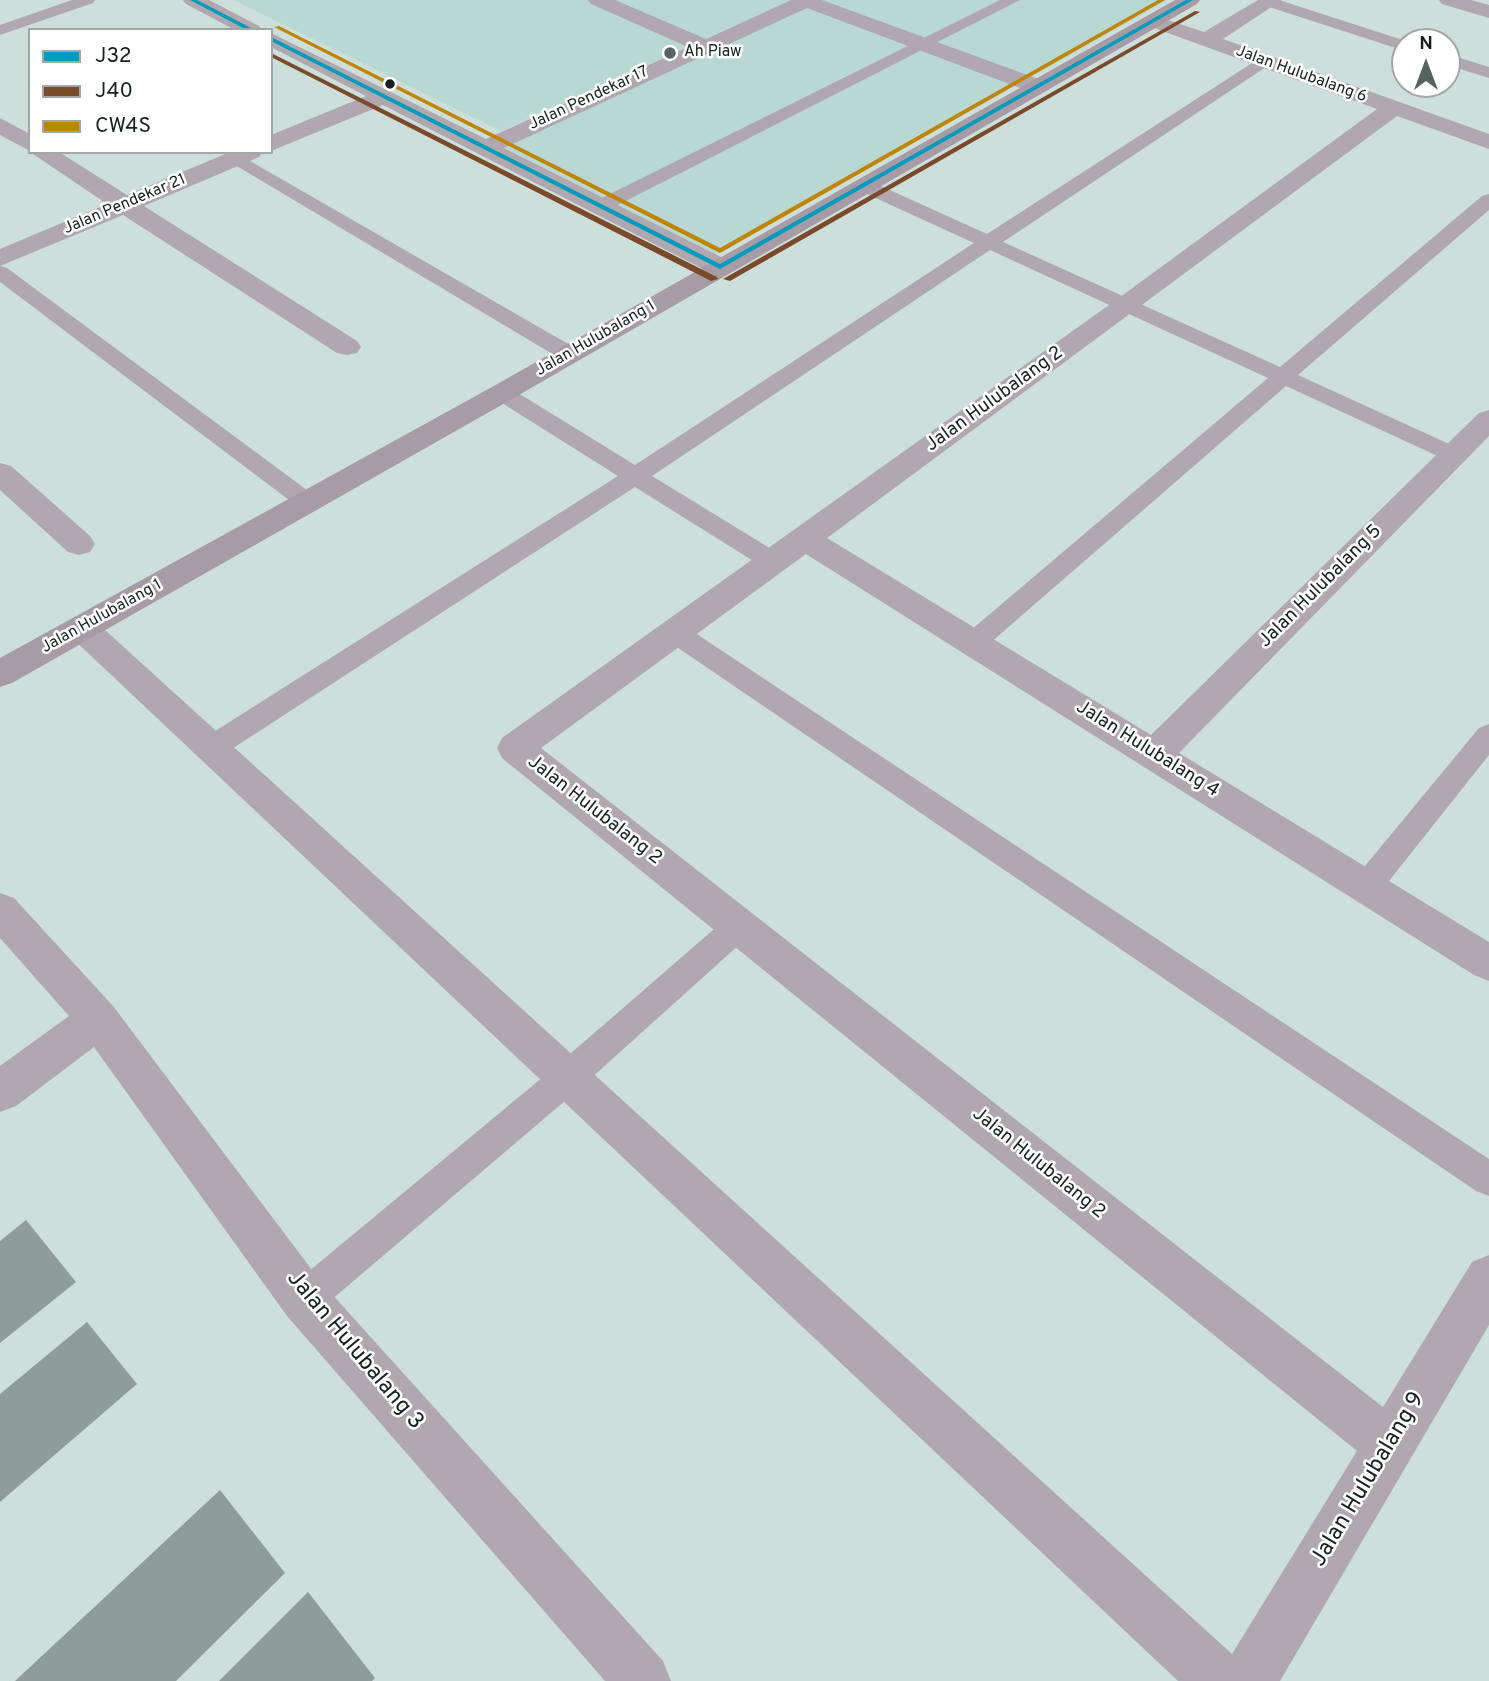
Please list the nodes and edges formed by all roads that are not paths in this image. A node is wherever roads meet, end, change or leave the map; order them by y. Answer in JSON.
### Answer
{"nodes":[{"id":1,"x":87,"y":0,"type":"edge"},
{"id":2,"x":193,"y":0,"type":"edge"},
{"id":3,"x":807,"y":0,"type":"edge"},
{"id":4,"x":1012,"y":0,"type":"edge"},
{"id":5,"x":1190,"y":0,"type":"edge"},
{"id":6,"x":1449,"y":0,"type":"edge"},
{"id":7,"x":1270,"y":1,"type":"edge"},
{"id":8,"x":612,"y":2,"type":"edge"},
{"id":9,"x":10,"y":9,"type":"dead end"},
{"id":10,"x":1489,"y":12,"type":"edge"},
{"id":11,"x":29,"y":20,"type":"junction"},
{"id":12,"x":1153,"y":21,"type":"junction"},
{"id":13,"x":43,"y":28,"type":"edge"},
{"id":14,"x":248,"y":28,"type":"edge"},
{"id":15,"x":0,"y":30,"type":"edge"},
{"id":16,"x":273,"y":40,"type":"edge"},
{"id":17,"x":1206,"y":40,"type":"junction"},
{"id":18,"x":1391,"y":41,"type":"edge"},
{"id":19,"x":924,"y":44,"type":"junction"},
{"id":20,"x":704,"y":46,"type":"junction"},
{"id":21,"x":1263,"y":61,"type":"junction"},
{"id":22,"x":1461,"y":64,"type":"edge"},
{"id":23,"x":1489,"y":73,"type":"edge"},
{"id":24,"x":1035,"y":86,"type":"junction"},
{"id":25,"x":385,"y":96,"type":"junction"},
{"id":26,"x":1392,"y":109,"type":"junction"},
{"id":27,"x":0,"y":125,"type":"edge"},
{"id":28,"x":1489,"y":142,"type":"edge"},
{"id":29,"x":28,"y":143,"type":"edge"},
{"id":30,"x":273,"y":143,"type":"edge"},
{"id":31,"x":486,"y":148,"type":"junction"},
{"id":32,"x":45,"y":154,"type":"edge"},
{"id":33,"x":243,"y":155,"type":"edge"},
{"id":34,"x":865,"y":186,"type":"junction"},
{"id":35,"x":1489,"y":200,"type":"edge"},
{"id":36,"x":124,"y":205,"type":"junction"},
{"id":37,"x":601,"y":206,"type":"junction"},
{"id":38,"x":992,"y":243,"type":"junction"},
{"id":39,"x":0,"y":258,"type":"edge"},
{"id":40,"x":720,"y":267,"type":"junction"},
{"id":41,"x":0,"y":272,"type":"edge"},
{"id":42,"x":1126,"y":306,"type":"junction"},
{"id":43,"x":347,"y":347,"type":"dead end"},
{"id":44,"x":569,"y":354,"type":"junction"},
{"id":45,"x":1281,"y":378,"type":"junction"},
{"id":46,"x":502,"y":393,"type":"junction"},
{"id":47,"x":1489,"y":419,"type":"edge"},
{"id":48,"x":1452,"y":454,"type":"junction"},
{"id":49,"x":0,"y":472,"type":"edge"},
{"id":50,"x":635,"y":476,"type":"junction"},
{"id":51,"x":306,"y":501,"type":"junction"},
{"id":52,"x":804,"y":538,"type":"junction"},
{"id":53,"x":79,"y":544,"type":"dead end"},
{"id":54,"x":772,"y":561,"type":"junction"},
{"id":55,"x":82,"y":628,"type":"junction"},
{"id":56,"x":674,"y":632,"type":"junction"},
{"id":57,"x":973,"y":643,"type":"junction"},
{"id":58,"x":0,"y":674,"type":"edge"},
{"id":59,"x":1489,"y":735,"type":"edge"},
{"id":60,"x":211,"y":748,"type":"junction"},
{"id":61,"x":1154,"y":755,"type":"junction"},
{"id":62,"x":1366,"y":887,"type":"junction"},
{"id":63,"x":0,"y":910,"type":"edge"},
{"id":64,"x":739,"y":926,"type":"junction"},
{"id":65,"x":1489,"y":963,"type":"edge"},
{"id":66,"x":98,"y":1019,"type":"junction"},
{"id":67,"x":567,"y":1077,"type":"junction"},
{"id":68,"x":0,"y":1092,"type":"edge"},
{"id":69,"x":1489,"y":1179,"type":"edge"},
{"id":70,"x":1489,"y":1279,"type":"edge"},
{"id":71,"x":304,"y":1299,"type":"junction"},
{"id":72,"x":1390,"y":1445,"type":"junction"},
{"id":73,"x":643,"y":1681,"type":"edge"},
{"id":74,"x":1219,"y":1681,"type":"edge"},
{"id":75,"x":1248,"y":1681,"type":"edge"}],
"edges":[{"from":1,"to":11,"type":"lane"},
{"from":2,"to":14,"type":"street"},
{"from":3,"to":19,"type":"street"},
{"from":3,"to":20,"type":"street","name":"Jalan Pendekar 17"},
{"from":4,"to":19,"type":"lane"},
{"from":5,"to":12,"type":"street","name":"Jalan Hulubalang 1"},
{"from":6,"to":10,"type":"street"},
{"from":7,"to":17,"type":"street"},
{"from":7,"to":18,"type":"lane"},
{"from":8,"to":20,"type":"street"},
{"from":9,"to":11,"type":"lane"},
{"from":11,"to":13,"type":"lane"},
{"from":11,"to":15,"type":"lane"},
{"from":12,"to":17,"type":"street","name":"Jalan Hulubalang 6"},
{"from":12,"to":24,"type":"street","name":"Jalan Hulubalang 1"},
{"from":16,"to":25,"type":"street"},
{"from":17,"to":21,"type":"street","name":"Jalan Hulubalang 6"},
{"from":19,"to":24,"type":"street"},
{"from":19,"to":37,"type":"lane"},
{"from":20,"to":31,"type":"street","name":"Jalan Pendekar 17"},
{"from":21,"to":26,"type":"street","name":"Jalan Hulubalang 6"},
{"from":21,"to":38,"type":"lane"},
{"from":22,"to":23,"type":"lane"},
{"from":24,"to":34,"type":"street","name":"Jalan Hulubalang 1"},
{"from":25,"to":30,"type":"street"},
{"from":25,"to":31,"type":"street"},
{"from":26,"to":28,"type":"street","name":"Jalan Hulubalang 6"},
{"from":26,"to":42,"type":"street","name":"Jalan Hulubalang 2"},
{"from":27,"to":29,"type":"street"},
{"from":31,"to":37,"type":"street"},
{"from":32,"to":36,"type":"street"},
{"from":33,"to":36,"type":"street","name":"Jalan Pendekar 21"},
{"from":33,"to":44,"type":"lane"},
{"from":34,"to":38,"type":"lane"},
{"from":34,"to":40,"type":"street","name":"Jalan Hulubalang 1"},
{"from":35,"to":45,"type":"lane"},
{"from":36,"to":39,"type":"street","name":"Jalan Pendekar 21"},
{"from":36,"to":43,"type":"street"},
{"from":37,"to":40,"type":"street"},
{"from":38,"to":42,"type":"lane"},
{"from":38,"to":50,"type":"lane"},
{"from":40,"to":44,"type":"street","name":"Jalan Hulubalang 1"},
{"from":41,"to":51,"type":"lane"},
{"from":42,"to":45,"type":"lane"},
{"from":42,"to":52,"type":"street","name":"Jalan Hulubalang 2"},
{"from":44,"to":46,"type":"street","name":"Jalan Hulubalang 1"},
{"from":45,"to":48,"type":"lane"},
{"from":45,"to":57,"type":"lane"},
{"from":46,"to":50,"type":"lane"},
{"from":46,"to":51,"type":"street","name":"Jalan Hulubalang 1"},
{"from":47,"to":48,"type":"street","name":"Jalan Hulubalang 5"},
{"from":48,"to":61,"type":"street","name":"Jalan Hulubalang 5"},
{"from":49,"to":53,"type":"street"},
{"from":50,"to":54,"type":"lane"},
{"from":50,"to":60,"type":"lane"},
{"from":51,"to":55,"type":"street","name":"Jalan Hulubalang 1"},
{"from":52,"to":54,"type":"street","name":"Jalan Hulubalang 2"},
{"from":52,"to":57,"type":"street","name":"Jalan Hulubalang 4"},
{"from":54,"to":56,"type":"street","name":"Jalan Hulubalang 2"},
{"from":55,"to":58,"type":"street","name":"Jalan Hulubalang 1"},
{"from":55,"to":60,"type":"street"},
{"from":56,"to":64,"type":"street","name":"Jalan Hulubalang 2"},
{"from":56,"to":69,"type":"lane"},
{"from":57,"to":61,"type":"street","name":"Jalan Hulubalang 4"},
{"from":59,"to":62,"type":"lane"},
{"from":60,"to":67,"type":"street"},
{"from":61,"to":62,"type":"street","name":"Jalan Hulubalang 4"},
{"from":62,"to":65,"type":"street","name":"Jalan Hulubalang 4"},
{"from":63,"to":66,"type":"street","name":"Jalan Hulubalang 3"},
{"from":64,"to":67,"type":"lane"},
{"from":64,"to":72,"type":"street","name":"Jalan Hulubalang 2"},
{"from":66,"to":68,"type":"street"},
{"from":66,"to":71,"type":"street","name":"Jalan Hulubalang 3"},
{"from":67,"to":71,"type":"lane"},
{"from":67,"to":74,"type":"street"},
{"from":70,"to":72,"type":"street","name":"Jalan Hulubalang 9"},
{"from":71,"to":73,"type":"street","name":"Jalan Hulubalang 3"},
{"from":72,"to":75,"type":"street","name":"Jalan Hulubalang 9"}]}
